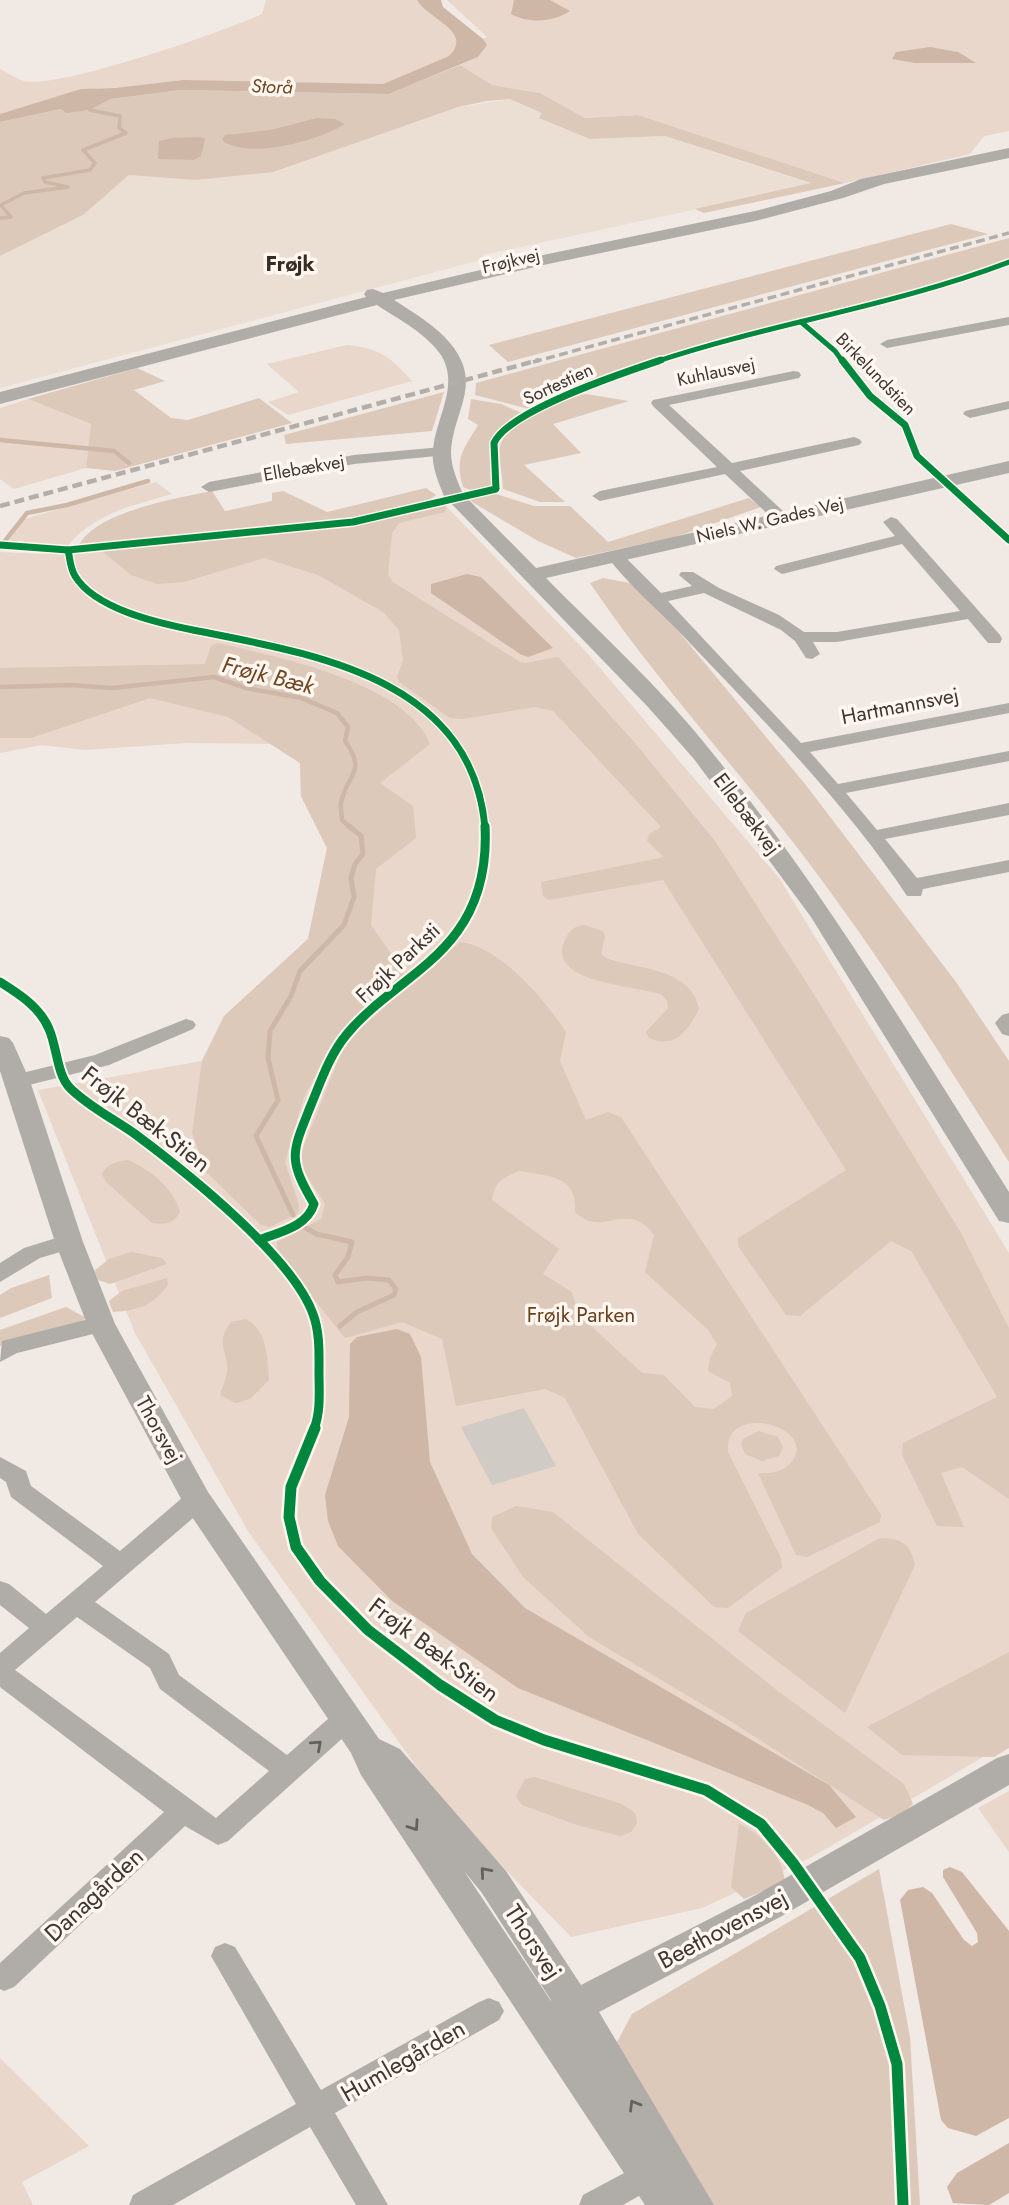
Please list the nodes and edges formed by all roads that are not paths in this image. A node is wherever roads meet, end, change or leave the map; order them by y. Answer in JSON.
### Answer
{"nodes":[{"id":1,"x":1009,"y":153,"type":"edge"},
{"id":2,"x":377,"y":297,"type":"junction"},
{"id":3,"x":1009,"y":321,"type":"edge"},
{"id":4,"x":887,"y":344,"type":"dead end"},
{"id":5,"x":794,"y":375,"type":"dead end"},
{"id":6,"x":0,"y":398,"type":"edge"},
{"id":7,"x":1009,"y":405,"type":"edge"},
{"id":8,"x":970,"y":414,"type":"dead end"},
{"id":9,"x":854,"y":442,"type":"dead end"},
{"id":10,"x":442,"y":452,"type":"junction"},
{"id":11,"x":1009,"y":467,"type":"edge"},
{"id":12,"x":728,"y":469,"type":"junction"},
{"id":13,"x":209,"y":487,"type":"dead end"},
{"id":14,"x":600,"y":496,"type":"dead end"},
{"id":15,"x":780,"y":517,"type":"junction"},
{"id":16,"x":891,"y":522,"type":"dead end"},
{"id":17,"x":904,"y":539,"type":"junction"},
{"id":18,"x":614,"y":555,"type":"junction"},
{"id":19,"x":782,"y":569,"type":"dead end"},
{"id":20,"x":532,"y":575,"type":"junction"},
{"id":21,"x":687,"y":575,"type":"dead end"},
{"id":22,"x":704,"y":588,"type":"junction"},
{"id":23,"x":658,"y":599,"type":"junction"},
{"id":24,"x":969,"y":614,"type":"junction"},
{"id":25,"x":801,"y":637,"type":"junction"},
{"id":26,"x":994,"y":639,"type":"dead end"},
{"id":27,"x":812,"y":654,"type":"dead end"},
{"id":28,"x":1009,"y":708,"type":"edge"},
{"id":29,"x":799,"y":750,"type":"junction"},
{"id":30,"x":1009,"y":756,"type":"edge"},
{"id":31,"x":835,"y":790,"type":"junction"},
{"id":32,"x":1009,"y":809,"type":"edge"},
{"id":33,"x":874,"y":836,"type":"junction"},
{"id":34,"x":1009,"y":866,"type":"edge"},
{"id":35,"x":1009,"y":1019,"type":"edge"},
{"id":36,"x":186,"y":1025,"type":"dead end"},
{"id":37,"x":1009,"y":1030,"type":"edge"},
{"id":38,"x":0,"y":1044,"type":"edge"},
{"id":39,"x":17,"y":1081,"type":"junction"},
{"id":40,"x":1009,"y":1214,"type":"edge"},
{"id":41,"x":69,"y":1242,"type":"junction"},
{"id":42,"x":0,"y":1273,"type":"edge"},
{"id":43,"x":101,"y":1324,"type":"junction"},
{"id":44,"x":0,"y":1354,"type":"edge"},
{"id":45,"x":0,"y":1466,"type":"edge"},
{"id":46,"x":197,"y":1500,"type":"junction"},
{"id":47,"x":122,"y":1566,"type":"junction"},
{"id":48,"x":0,"y":1591,"type":"edge"},
{"id":49,"x":77,"y":1603,"type":"junction"},
{"id":50,"x":45,"y":1627,"type":"junction"},
{"id":51,"x":0,"y":1670,"type":"edge"},
{"id":52,"x":346,"y":1718,"type":"junction"},
{"id":53,"x":1009,"y":1768,"type":"edge"},
{"id":54,"x":288,"y":1771,"type":"junction"},
{"id":55,"x":183,"y":1811,"type":"junction"},
{"id":56,"x":225,"y":1956,"type":"dead end"},
{"id":57,"x":4,"y":1978,"type":"dead end"},
{"id":58,"x":489,"y":2011,"type":"dead end"},
{"id":59,"x":560,"y":2014,"type":"junction"},
{"id":60,"x":317,"y":2110,"type":"junction"},
{"id":61,"x":661,"y":2181,"type":"edge"},
{"id":62,"x":144,"y":2205,"type":"edge"},
{"id":63,"x":373,"y":2205,"type":"edge"},
{"id":64,"x":594,"y":2205,"type":"edge"},
{"id":65,"x":695,"y":2205,"type":"edge"}],
"edges":[{"from":1,"to":2,"type":"street","name":"Frøjkvej"},
{"from":2,"to":6,"type":"street","name":"Frøjkvej"},
{"from":2,"to":10,"type":"street","name":"Ellebækvej"},
{"from":3,"to":4,"type":"street"},
{"from":5,"to":12,"type":"street","name":"Kuhlausvej"},
{"from":7,"to":8,"type":"street"},
{"from":9,"to":12,"type":"street"},
{"from":10,"to":13,"type":"street","name":"Ellebækvej"},
{"from":10,"to":20,"type":"street","name":"Ellebækvej"},
{"from":11,"to":15,"type":"street","name":"Niels W. Gades Vej"},
{"from":12,"to":14,"type":"street"},
{"from":12,"to":15,"type":"street","name":"Kuhlausvej"},
{"from":15,"to":18,"type":"street","name":"Niels W. Gades Vej"},
{"from":16,"to":17,"type":"street"},
{"from":17,"to":19,"type":"street"},
{"from":17,"to":24,"type":"street"},
{"from":18,"to":20,"type":"street","name":"Niels W. Gades Vej"},
{"from":18,"to":23,"type":"street"},
{"from":20,"to":40,"type":"street","name":"Ellebækvej"},
{"from":21,"to":22,"type":"street"},
{"from":22,"to":23,"type":"street"},
{"from":22,"to":25,"type":"street"},
{"from":23,"to":29,"type":"street"},
{"from":24,"to":25,"type":"street"},
{"from":24,"to":26,"type":"street"},
{"from":25,"to":27,"type":"street"},
{"from":28,"to":29,"type":"street","name":"Hartmannsvej"},
{"from":29,"to":31,"type":"street"},
{"from":30,"to":31,"type":"street"},
{"from":31,"to":33,"type":"street"},
{"from":32,"to":33,"type":"street"},
{"from":33,"to":34,"type":"street"},
{"from":35,"to":37,"type":"street"},
{"from":36,"to":39,"type":"street"},
{"from":38,"to":39,"type":"street","name":"Thorsvej"},
{"from":39,"to":41,"type":"street","name":"Thorsvej"},
{"from":41,"to":42,"type":"street"},
{"from":41,"to":43,"type":"street","name":"Thorsvej"},
{"from":43,"to":44,"type":"street"},
{"from":43,"to":46,"type":"street","name":"Thorsvej"},
{"from":45,"to":47,"type":"street"},
{"from":46,"to":47,"type":"street"},
{"from":46,"to":52,"type":"street","name":"Thorsvej"},
{"from":47,"to":49,"type":"street"},
{"from":48,"to":50,"type":"street"},
{"from":49,"to":50,"type":"street"},
{"from":49,"to":54,"type":"street"},
{"from":50,"to":51,"type":"street"},
{"from":51,"to":55,"type":"street"},
{"from":54,"to":52,"type":"street","one_way":true},
{"from":52,"to":59,"type":"street","name":"Thorsvej"},
{"from":53,"to":59,"type":"street","name":"Beethovensvej"},
{"from":54,"to":55,"type":"street"},
{"from":55,"to":57,"type":"street","name":"Danagården"},
{"from":56,"to":60,"type":"street","name":"Humlegården"},
{"from":58,"to":60,"type":"street","name":"Humlegården"},
{"from":59,"to":61,"type":"street","name":"Thorsvej"},
{"from":60,"to":62,"type":"street","name":"Humlegården"},
{"from":60,"to":63,"type":"street","name":"Humlegården"},
{"from":61,"to":64,"type":"street"},
{"from":61,"to":65,"type":"street"}]}
